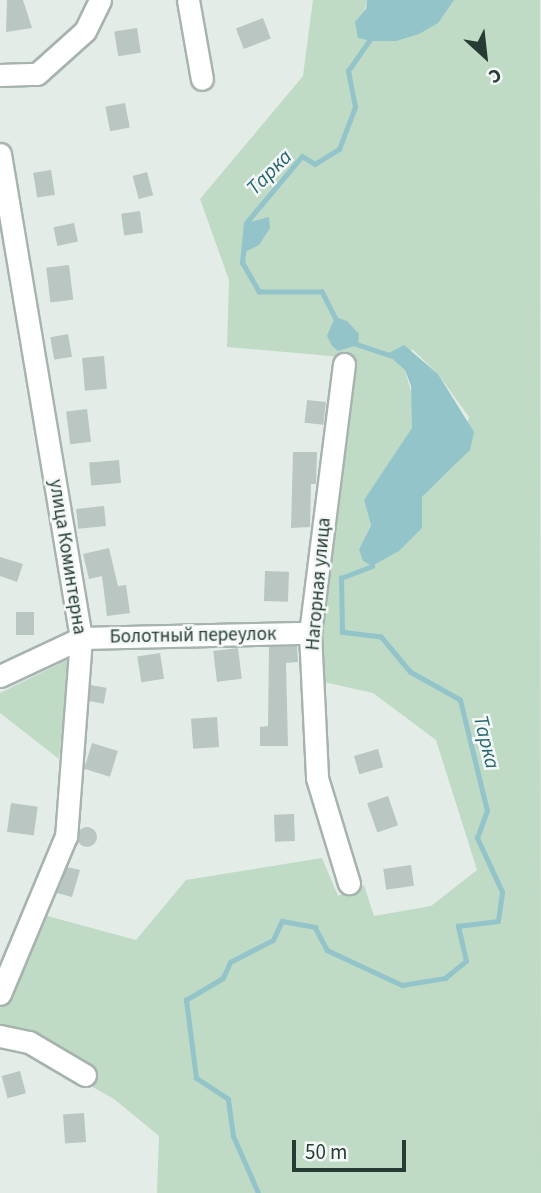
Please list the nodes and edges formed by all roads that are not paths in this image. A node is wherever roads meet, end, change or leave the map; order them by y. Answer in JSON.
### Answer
{"nodes":[{"id":1,"x":100,"y":0,"type":"edge"},
{"id":2,"x":188,"y":0,"type":"edge"},
{"id":3,"x":0,"y":75,"type":"edge"},
{"id":4,"x":202,"y":79,"type":"dead end"},
{"id":5,"x":0,"y":154,"type":"edge"},
{"id":6,"x":344,"y":364,"type":"dead end"},
{"id":7,"x":310,"y":633,"type":"junction"},
{"id":8,"x":82,"y":638,"type":"junction"},
{"id":9,"x":0,"y":676,"type":"edge"},
{"id":10,"x":349,"y":883,"type":"dead end"},
{"id":11,"x":0,"y":994,"type":"edge"},
{"id":12,"x":0,"y":1036,"type":"edge"},
{"id":13,"x":85,"y":1075,"type":"dead end"}],
"edges":[{"from":1,"to":3,"type":"street"},
{"from":2,"to":4,"type":"street"},
{"from":5,"to":8,"type":"street","name":"улица Коминтерна"},
{"from":6,"to":7,"type":"street","name":"Нагорная улица"},
{"from":7,"to":8,"type":"street","name":"Болотный переулок"},
{"from":7,"to":10,"type":"street","name":"Нагорная улица"},
{"from":8,"to":9,"type":"street","name":"Болотный переулок"},
{"from":8,"to":11,"type":"street","name":"улица Коминтерна"},
{"from":12,"to":13,"type":"street"}]}
